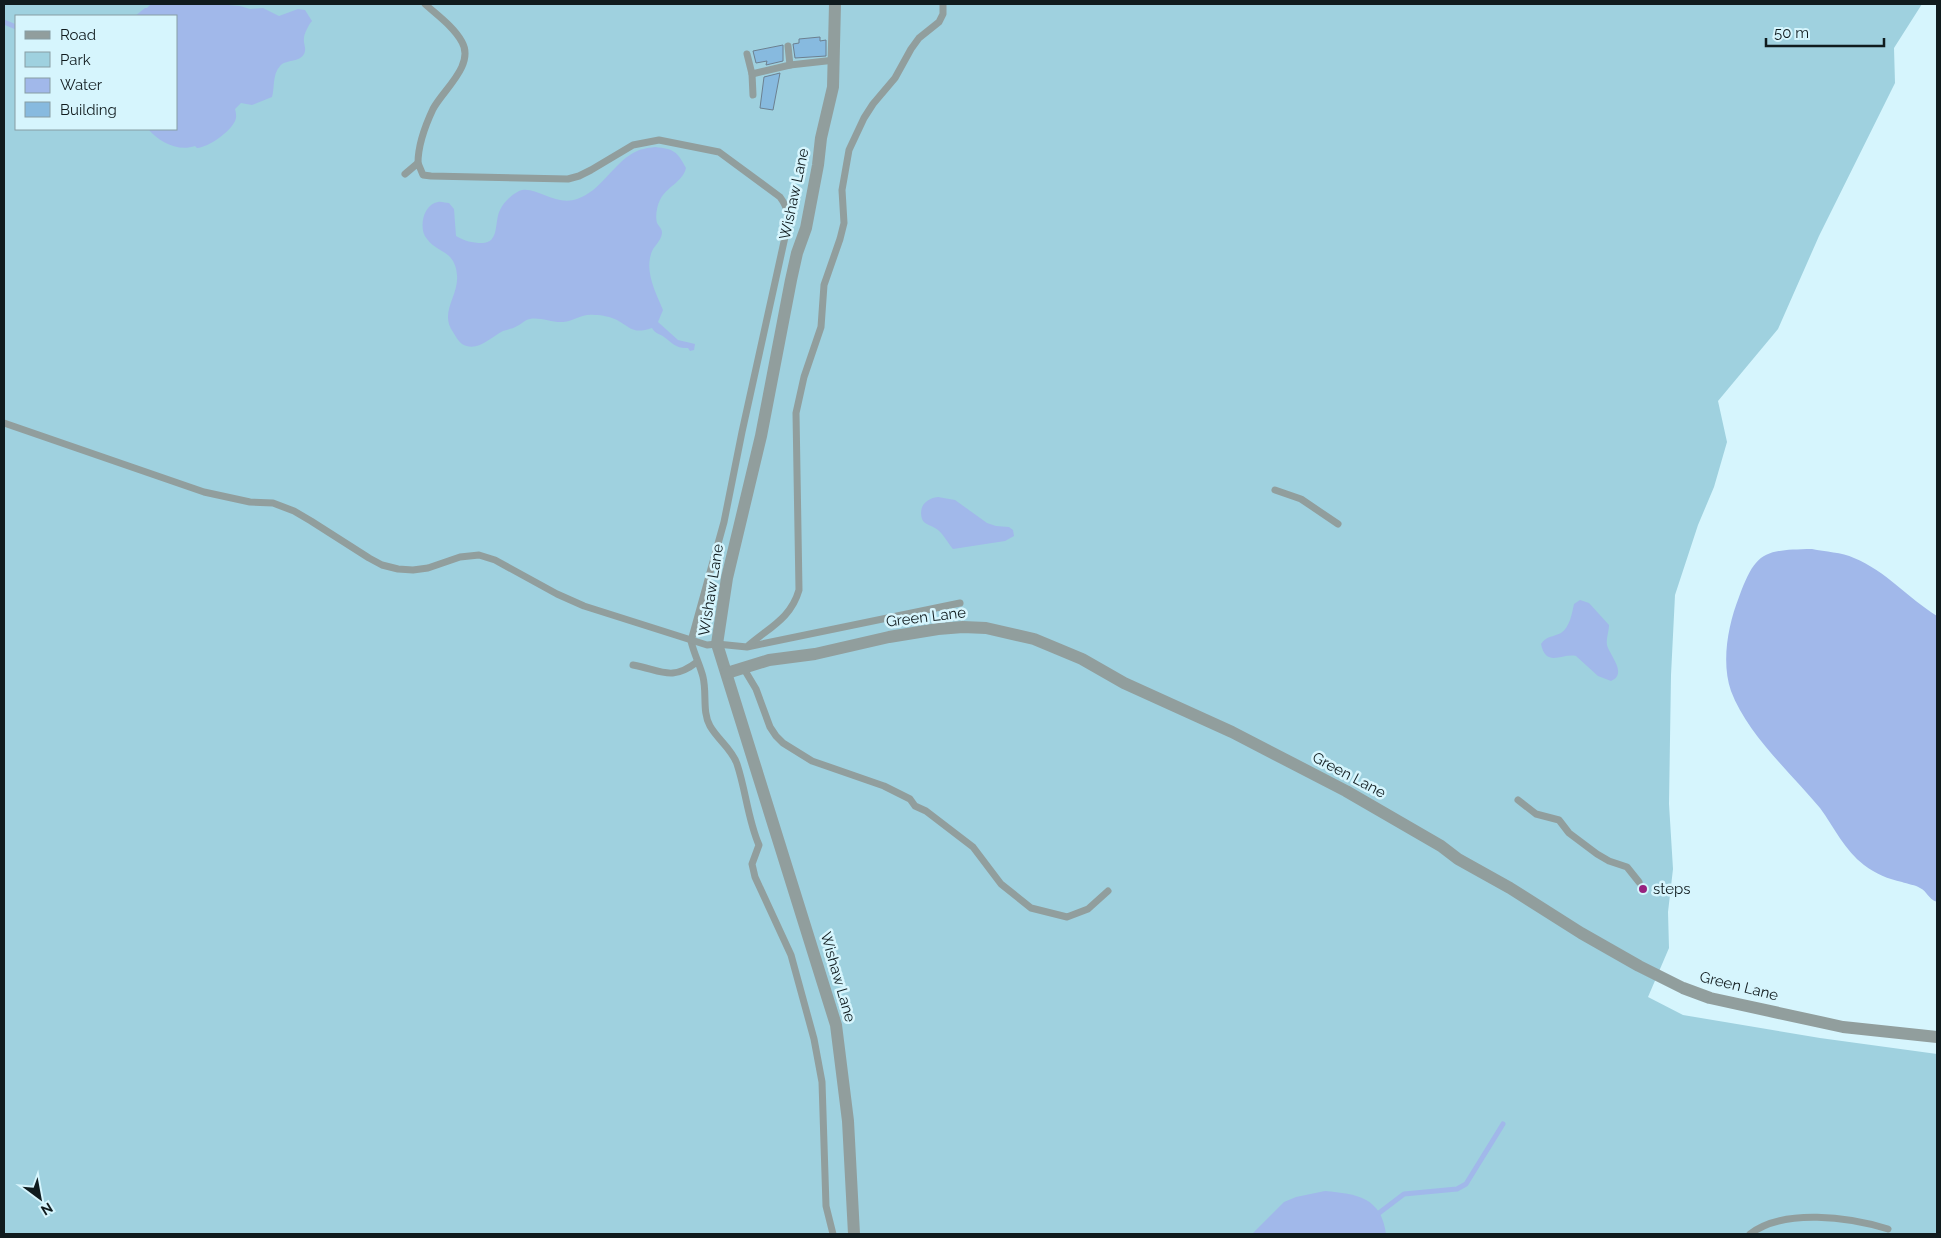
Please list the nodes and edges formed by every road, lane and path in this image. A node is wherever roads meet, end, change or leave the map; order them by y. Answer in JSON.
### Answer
{"nodes":[{"id":1,"x":425,"y":4,"type":"edge"},
{"id":2,"x":835,"y":4,"type":"edge"},
{"id":3,"x":942,"y":4,"type":"edge"},
{"id":4,"x":788,"y":46,"type":"dead end"},
{"id":5,"x":747,"y":54,"type":"dead end"},
{"id":6,"x":835,"y":60,"type":"junction"},
{"id":7,"x":790,"y":65,"type":"junction"},
{"id":8,"x":752,"y":74,"type":"junction"},
{"id":9,"x":752,"y":95,"type":"dead end"},
{"id":10,"x":418,"y":163,"type":"junction"},
{"id":11,"x":423,"y":175,"type":"junction"},
{"id":12,"x":4,"y":424,"type":"edge"},
{"id":13,"x":1275,"y":490,"type":"dead end"},
{"id":14,"x":1338,"y":524,"type":"dead end"},
{"id":15,"x":960,"y":603,"type":"dead end"},
{"id":16,"x":692,"y":641,"type":"junction"},
{"id":17,"x":718,"y":644,"type":"junction"},
{"id":18,"x":747,"y":647,"type":"junction"},
{"id":19,"x":697,"y":662,"type":"junction"},
{"id":20,"x":633,"y":666,"type":"dead end"},
{"id":21,"x":744,"y":669,"type":"junction"},
{"id":22,"x":726,"y":673,"type":"junction"},
{"id":23,"x":1518,"y":800,"type":"dead end"},
{"id":24,"x":1639,"y":882,"type":"dead end"},
{"id":25,"x":1108,"y":891,"type":"dead end"},
{"id":26,"x":1937,"y":1037,"type":"edge"},
{"id":27,"x":1888,"y":1229,"type":"dead end"},
{"id":28,"x":832,"y":1234,"type":"edge"},
{"id":29,"x":854,"y":1234,"type":"edge"},
{"id":30,"x":1750,"y":1234,"type":"edge"}],
"edges":[{"from":1,"to":10,"type":"lane"},
{"from":2,"to":6,"type":"street","name":"Wishaw Lane"},
{"from":3,"to":18,"type":"lane"},
{"from":4,"to":7,"type":"lane"},
{"from":5,"to":8,"type":"lane"},
{"from":6,"to":7,"type":"lane"},
{"from":6,"to":17,"type":"street","name":"Wishaw Lane"},
{"from":7,"to":8,"type":"lane"},
{"from":8,"to":9,"type":"lane"},
{"from":10,"to":11,"type":"lane"},
{"from":10,"to":11,"type":"lane"},
{"from":11,"to":16,"type":"lane"},
{"from":12,"to":16,"type":"lane"},
{"from":13,"to":14,"type":"lane"},
{"from":15,"to":18,"type":"lane"},
{"from":16,"to":17,"type":"lane"},
{"from":16,"to":19,"type":"lane"},
{"from":17,"to":18,"type":"lane"},
{"from":17,"to":22,"type":"street","name":"Wishaw Lane"},
{"from":19,"to":20,"type":"lane"},
{"from":19,"to":28,"type":"lane"},
{"from":21,"to":22,"type":"street","name":"Green Lane"},
{"from":21,"to":25,"type":"lane"},
{"from":21,"to":26,"type":"street","name":"Green Lane"},
{"from":22,"to":29,"type":"street","name":"Wishaw Lane"},
{"from":23,"to":24,"type":"lane"},
{"from":27,"to":30,"type":"lane"}]}
